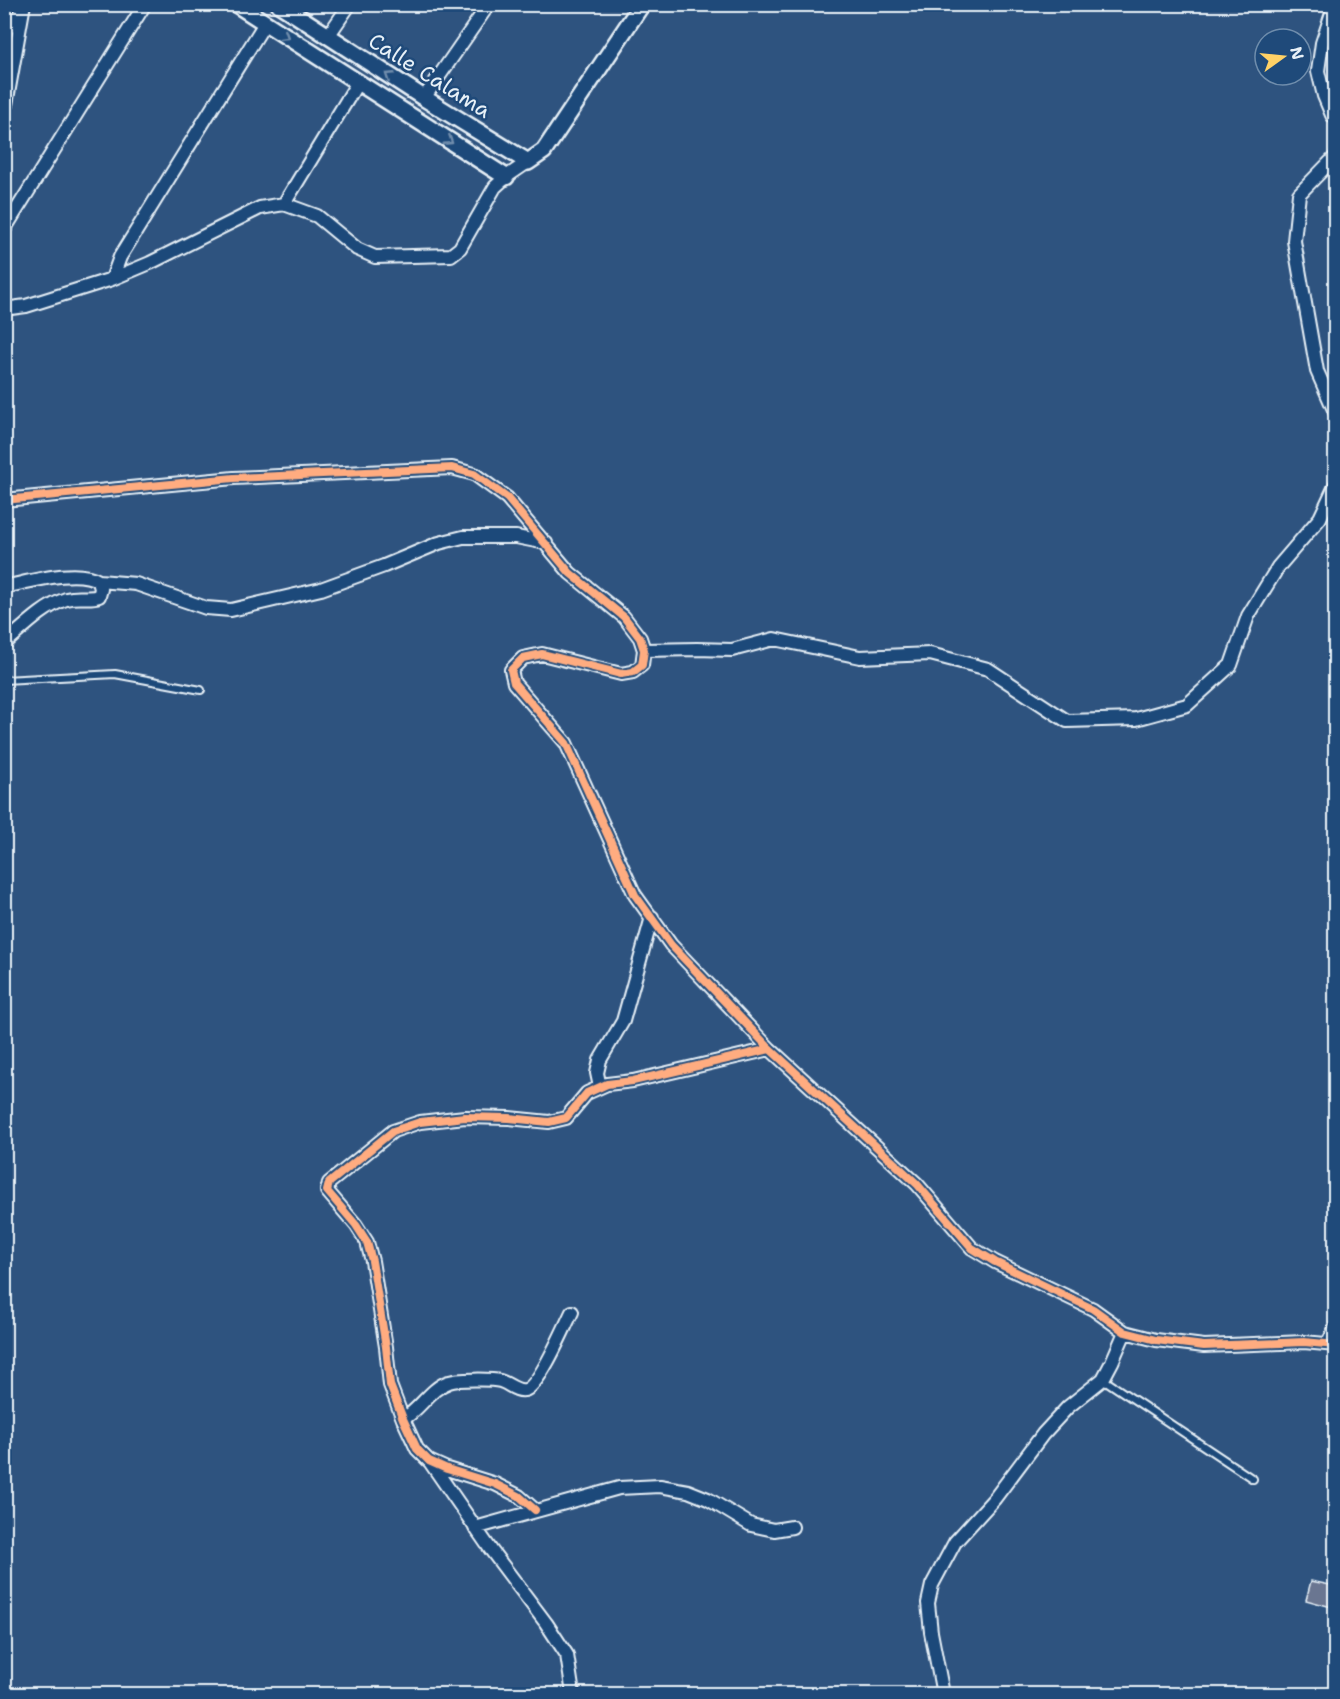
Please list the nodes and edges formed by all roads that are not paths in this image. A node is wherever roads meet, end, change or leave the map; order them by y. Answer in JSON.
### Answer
{"nodes":[{"id":1,"x":145,"y":4,"type":"edge"},
{"id":2,"x":236,"y":4,"type":"edge"},
{"id":3,"x":279,"y":4,"type":"edge"},
{"id":4,"x":350,"y":4,"type":"edge"},
{"id":5,"x":489,"y":4,"type":"edge"},
{"id":6,"x":642,"y":4,"type":"edge"},
{"id":7,"x":1335,"y":4,"type":"edge"},
{"id":8,"x":24,"y":7,"type":"edge"},
{"id":9,"x":265,"y":23,"type":"junction"},
{"id":10,"x":4,"y":32,"type":"edge"},
{"id":11,"x":328,"y":36,"type":"junction"},
{"id":12,"x":357,"y":82,"type":"junction"},
{"id":13,"x":424,"y":98,"type":"junction"},
{"id":14,"x":4,"y":116,"type":"edge"},
{"id":15,"x":1335,"y":119,"type":"edge"},
{"id":16,"x":1335,"y":156,"type":"edge"},
{"id":17,"x":528,"y":162,"type":"junction"},
{"id":18,"x":506,"y":177,"type":"junction"},
{"id":19,"x":284,"y":204,"type":"junction"},
{"id":20,"x":4,"y":230,"type":"edge"},
{"id":21,"x":112,"y":279,"type":"junction"},
{"id":22,"x":4,"y":309,"type":"edge"},
{"id":23,"x":1335,"y":414,"type":"edge"},
{"id":24,"x":1335,"y":484,"type":"edge"},
{"id":25,"x":4,"y":500,"type":"edge"},
{"id":26,"x":546,"y":543,"type":"junction"},
{"id":27,"x":99,"y":581,"type":"junction"},
{"id":28,"x":4,"y":587,"type":"edge"},
{"id":29,"x":4,"y":644,"type":"edge"},
{"id":30,"x":644,"y":650,"type":"junction"},
{"id":31,"x":4,"y":680,"type":"edge"},
{"id":32,"x":201,"y":690,"type":"dead end"},
{"id":33,"x":652,"y":917,"type":"junction"},
{"id":34,"x":770,"y":1049,"type":"junction"},
{"id":35,"x":600,"y":1088,"type":"junction"},
{"id":36,"x":572,"y":1312,"type":"dead end"},
{"id":37,"x":1335,"y":1319,"type":"edge"},
{"id":38,"x":1125,"y":1332,"type":"junction"},
{"id":39,"x":1330,"y":1344,"type":"edge"},
{"id":40,"x":1103,"y":1379,"type":"junction"},
{"id":41,"x":403,"y":1419,"type":"junction"},
{"id":42,"x":429,"y":1461,"type":"junction"},
{"id":43,"x":1253,"y":1479,"type":"dead end"},
{"id":44,"x":535,"y":1510,"type":"junction"},
{"id":45,"x":792,"y":1527,"type":"dead end"},
{"id":46,"x":476,"y":1528,"type":"junction"},
{"id":47,"x":573,"y":1695,"type":"edge"},
{"id":48,"x":943,"y":1695,"type":"edge"}],
"edges":[{"from":1,"to":20,"type":"street"},
{"from":2,"to":9,"type":"street"},
{"from":3,"to":11,"type":"street","name":"Calle Calama"},
{"from":4,"to":11,"type":"street"},
{"from":5,"to":13,"type":"street"},
{"from":6,"to":17,"type":"street"},
{"from":7,"to":15,"type":"street"},
{"from":8,"to":10,"type":"street"},
{"from":8,"to":14,"type":"street"},
{"from":9,"to":12,"type":"street","one_way":true},
{"from":9,"to":21,"type":"street"},
{"from":13,"to":11,"type":"street","name":"Calle Calama","one_way":true},
{"from":12,"to":18,"type":"street","one_way":true},
{"from":12,"to":19,"type":"street"},
{"from":13,"to":17,"type":"street","name":"Calle Calama"},
{"from":16,"to":23,"type":"street"},
{"from":17,"to":18,"type":"street"},
{"from":18,"to":19,"type":"street"},
{"from":19,"to":21,"type":"street"},
{"from":21,"to":22,"type":"street"},
{"from":24,"to":30,"type":"street"},
{"from":25,"to":26,"type":"street"},
{"from":26,"to":27,"type":"street"},
{"from":26,"to":30,"type":"street"},
{"from":27,"to":28,"type":"street"},
{"from":27,"to":29,"type":"street"},
{"from":30,"to":33,"type":"street"},
{"from":31,"to":32,"type":"lane"},
{"from":33,"to":34,"type":"street"},
{"from":33,"to":35,"type":"street"},
{"from":34,"to":35,"type":"street"},
{"from":34,"to":38,"type":"street"},
{"from":35,"to":41,"type":"street"},
{"from":36,"to":41,"type":"street"},
{"from":37,"to":39,"type":"lane"},
{"from":38,"to":39,"type":"street"},
{"from":38,"to":40,"type":"street"},
{"from":40,"to":43,"type":"lane"},
{"from":40,"to":48,"type":"street"},
{"from":41,"to":42,"type":"street"},
{"from":42,"to":44,"type":"street"},
{"from":42,"to":46,"type":"street"},
{"from":44,"to":45,"type":"street"},
{"from":44,"to":46,"type":"street"},
{"from":46,"to":47,"type":"street"}]}
